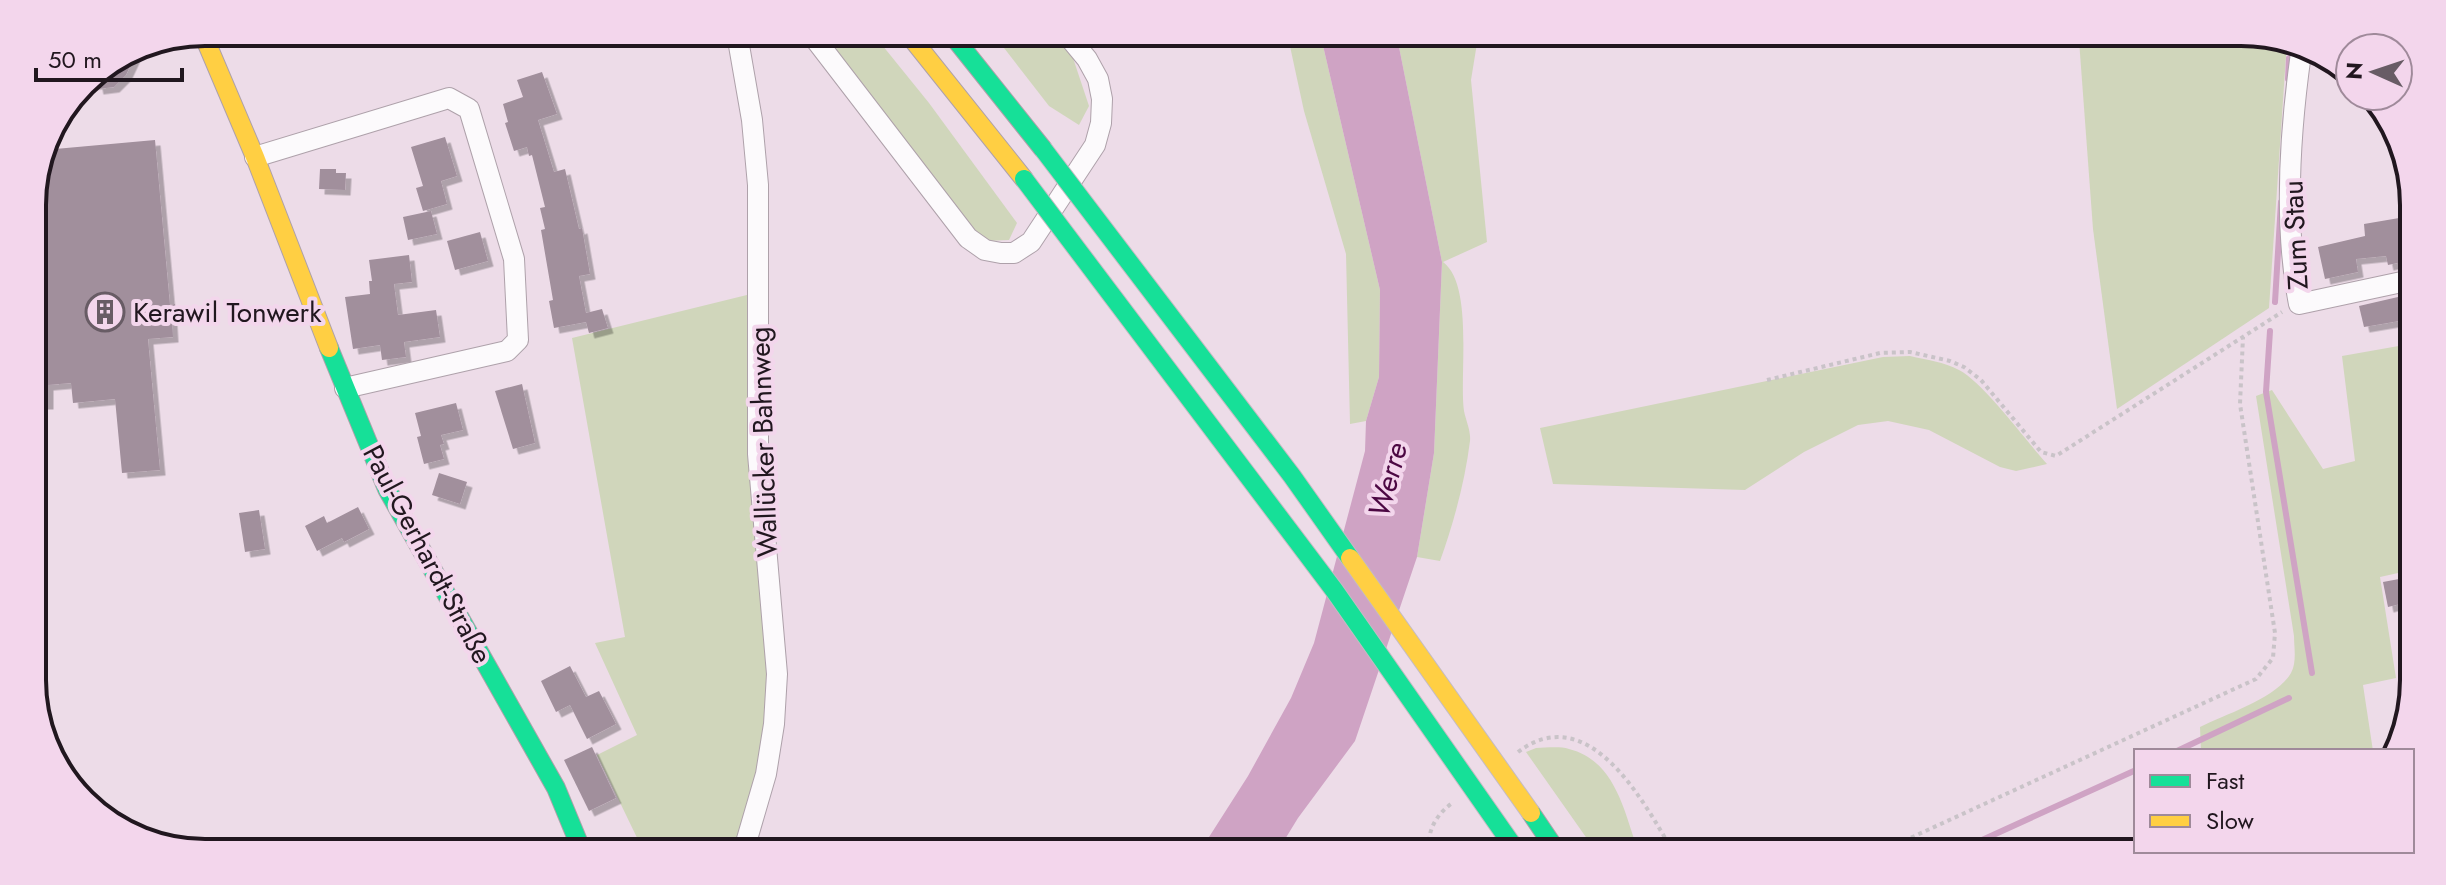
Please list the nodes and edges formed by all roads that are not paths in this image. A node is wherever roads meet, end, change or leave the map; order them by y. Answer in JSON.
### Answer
{"nodes":[{"id":1,"x":208,"y":46,"type":"edge"},
{"id":2,"x":739,"y":46,"type":"edge"},
{"id":3,"x":820,"y":46,"type":"edge"},
{"id":4,"x":918,"y":46,"type":"edge"},
{"id":5,"x":961,"y":46,"type":"edge"},
{"id":6,"x":1076,"y":46,"type":"edge"},
{"id":7,"x":2300,"y":57,"type":"edge"},
{"id":8,"x":255,"y":157,"type":"junction"},
{"id":9,"x":2400,"y":282,"type":"edge"},
{"id":10,"x":345,"y":388,"type":"junction"},
{"id":11,"x":577,"y":839,"type":"edge"},
{"id":12,"x":747,"y":839,"type":"edge"},
{"id":13,"x":1508,"y":839,"type":"edge"},
{"id":14,"x":1549,"y":839,"type":"edge"}],
"edges":[{"from":1,"to":8,"type":"main road","name":"Paul-Gerhardt-Straße"},
{"from":2,"to":12,"type":"street","name":"Wallücker Bahnweg"},
{"from":3,"to":6,"type":"street"},
{"from":4,"to":13,"type":"main road","bridge":true},
{"from":5,"to":14,"type":"main road","bridge":true},
{"from":7,"to":9,"type":"street","name":"Zum Stau"},
{"from":8,"to":10,"type":"main road","name":"Paul-Gerhardt-Straße"},
{"from":8,"to":10,"type":"street"},
{"from":10,"to":11,"type":"main road","name":"Paul-Gerhardt-Straße"}]}
